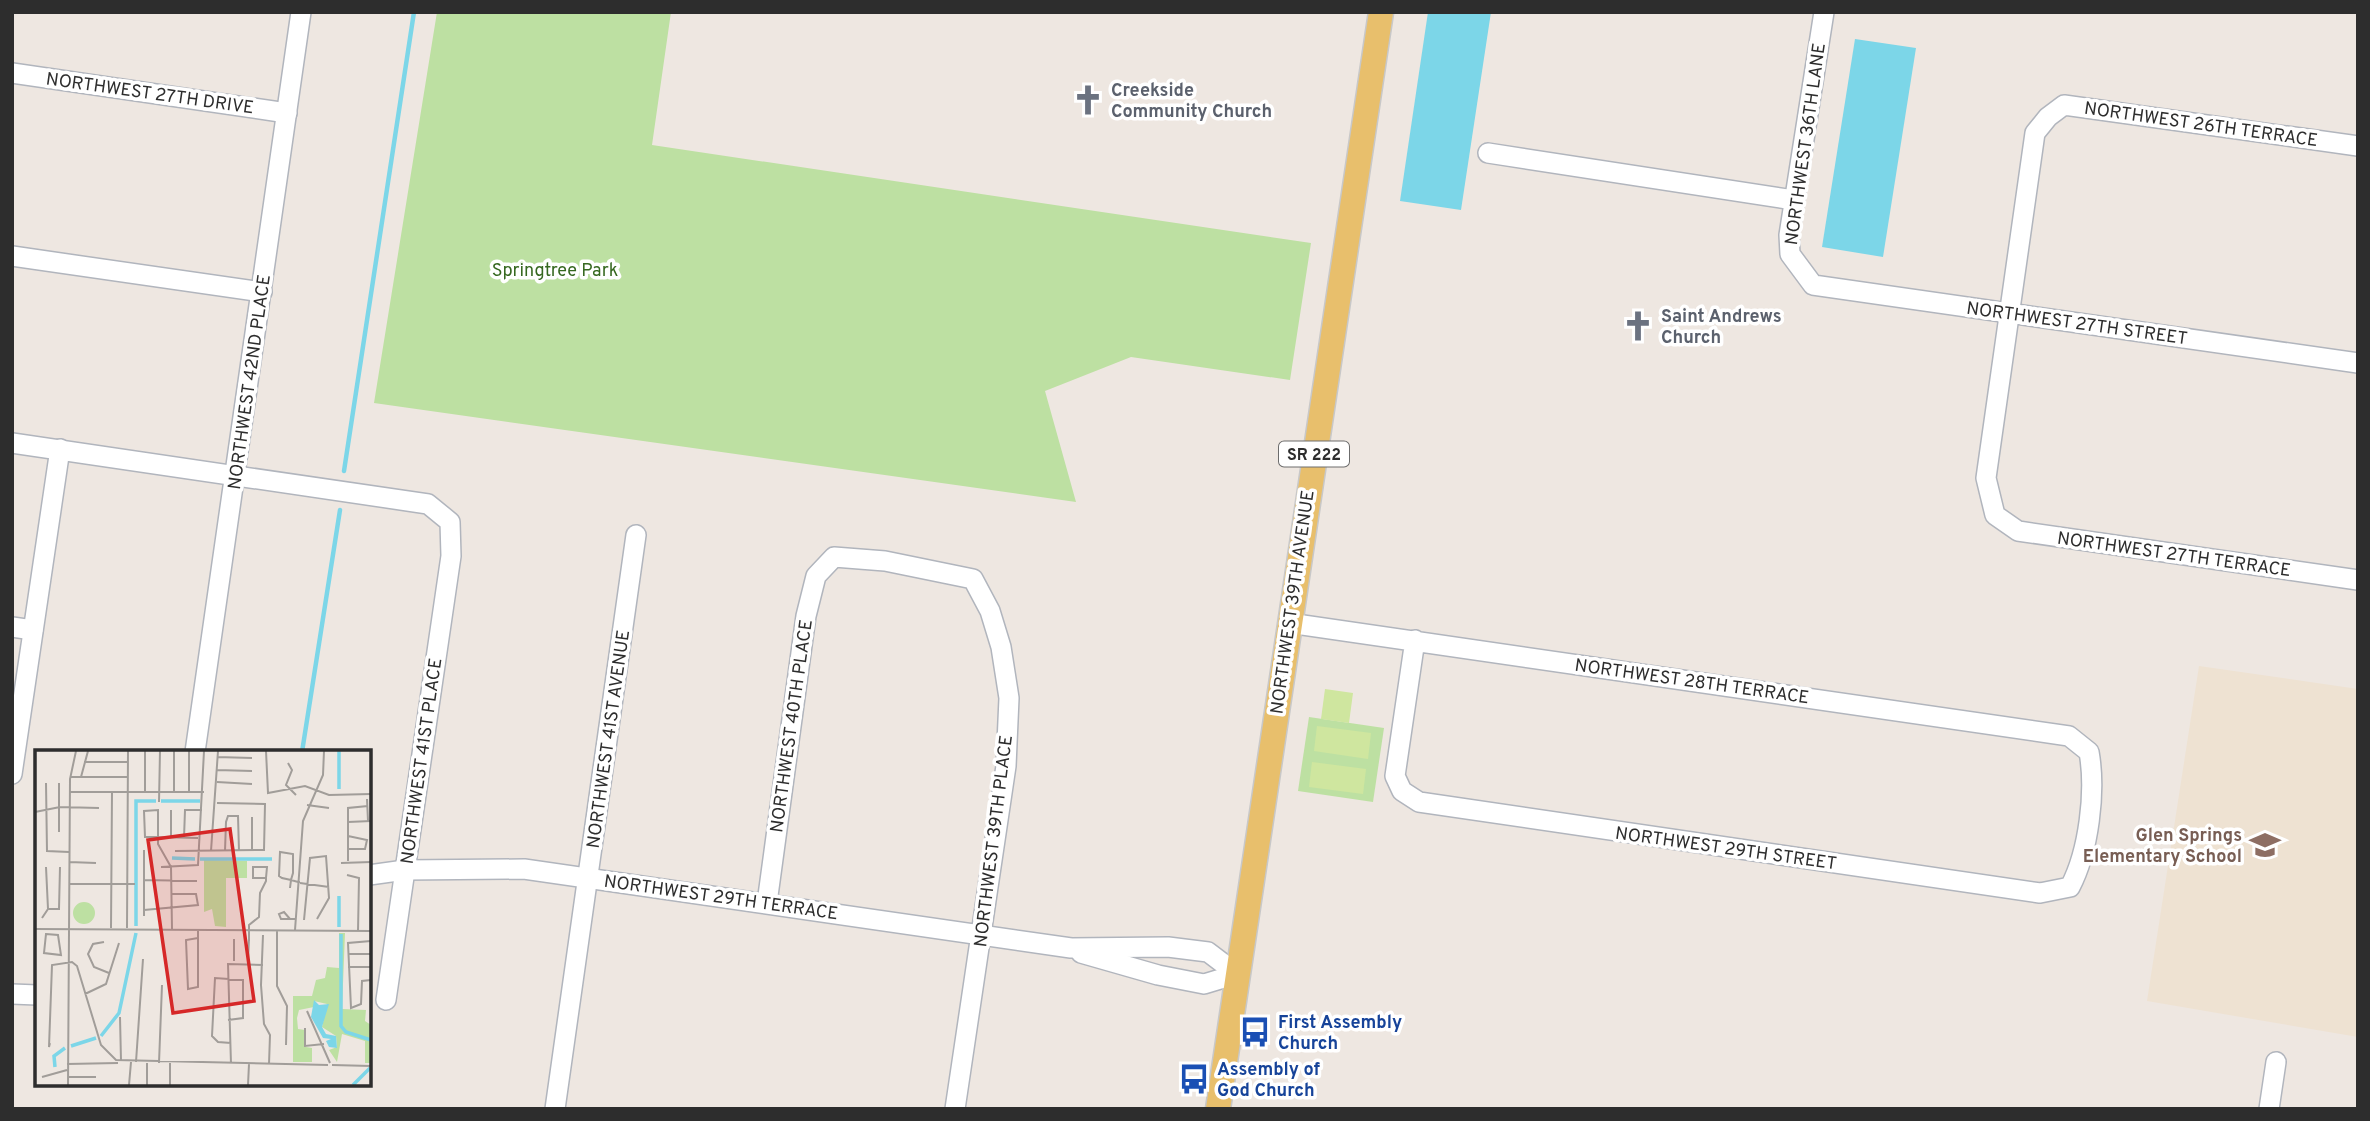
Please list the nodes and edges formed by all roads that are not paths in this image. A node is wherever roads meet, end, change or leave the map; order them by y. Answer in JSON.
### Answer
{"nodes":[{"id":1,"x":301,"y":12,"type":"edge"},
{"id":2,"x":1381,"y":12,"type":"edge"},
{"id":3,"x":1824,"y":12,"type":"edge"},
{"id":4,"x":12,"y":73,"type":"edge"},
{"id":5,"x":287,"y":113,"type":"junction"},
{"id":6,"x":2358,"y":146,"type":"edge"},
{"id":7,"x":1488,"y":153,"type":"dead end"},
{"id":8,"x":1794,"y":200,"type":"junction"},
{"id":9,"x":12,"y":256,"type":"edge"},
{"id":10,"x":1801,"y":273,"type":"joint"},
{"id":11,"x":261,"y":292,"type":"junction"},
{"id":12,"x":2008,"y":313,"type":"junction"},
{"id":13,"x":2358,"y":363,"type":"edge"},
{"id":14,"x":12,"y":443,"type":"edge"},
{"id":15,"x":60,"y":449,"type":"junction"},
{"id":16,"x":236,"y":474,"type":"junction"},
{"id":17,"x":636,"y":535,"type":"dead end"},
{"id":18,"x":834,"y":557,"type":"joint"},
{"id":19,"x":2358,"y":580,"type":"edge"},
{"id":20,"x":1289,"y":623,"type":"junction"},
{"id":21,"x":12,"y":627,"type":"edge"},
{"id":22,"x":33,"y":630,"type":"junction"},
{"id":23,"x":1415,"y":640,"type":"junction"},
{"id":24,"x":195,"y":750,"type":"edge"},
{"id":25,"x":12,"y":774,"type":"edge"},
{"id":26,"x":405,"y":870,"type":"junction"},
{"id":27,"x":371,"y":875,"type":"edge"},
{"id":28,"x":589,"y":877,"type":"junction"},
{"id":29,"x":2070,"y":887,"type":"joint"},
{"id":30,"x":767,"y":903,"type":"junction"},
{"id":31,"x":981,"y":935,"type":"junction"},
{"id":32,"x":1071,"y":948,"type":"junction"},
{"id":33,"x":1237,"y":974,"type":"junction"},
{"id":34,"x":12,"y":994,"type":"edge"},
{"id":35,"x":35,"y":995,"type":"edge"},
{"id":36,"x":386,"y":1000,"type":"dead end"},
{"id":37,"x":2276,"y":1062,"type":"dead end"},
{"id":38,"x":555,"y":1109,"type":"edge"},
{"id":39,"x":955,"y":1109,"type":"edge"},
{"id":40,"x":1218,"y":1109,"type":"edge"},
{"id":41,"x":2269,"y":1109,"type":"edge"}],
"edges":[{"from":1,"to":5,"type":"street","name":"NORTHWEST 42ND PLACE"},
{"from":2,"to":20,"type":"main road","name":"NORTHWEST 39TH AVENUE","number":"SR 222"},
{"from":3,"to":8,"type":"street","name":"NORTHWEST 36TH LANE"},
{"from":4,"to":5,"type":"street","name":"NORTHWEST 27TH DRIVE"},
{"from":5,"to":11,"type":"street","name":"NORTHWEST 42ND PLACE"},
{"from":6,"to":12,"type":"street","name":"NORTHWEST 26TH TERRACE"},
{"from":7,"to":8,"type":"street"},
{"from":8,"to":10,"type":"street","name":"NORTHWEST 36TH LANE"},
{"from":9,"to":11,"type":"street"},
{"from":10,"to":12,"type":"street","name":"NORTHWEST 27TH STREET"},
{"from":11,"to":16,"type":"street","name":"NORTHWEST 42ND PLACE"},
{"from":12,"to":13,"type":"street","name":"NORTHWEST 27TH STREET"},
{"from":12,"to":19,"type":"street","name":"NORTHWEST 27TH TERRACE"},
{"from":14,"to":15,"type":"street"},
{"from":15,"to":16,"type":"street"},
{"from":15,"to":22,"type":"street"},
{"from":16,"to":24,"type":"street","name":"NORTHWEST 42ND PLACE"},
{"from":16,"to":26,"type":"street","name":"NORTHWEST 41ST PLACE"},
{"from":17,"to":28,"type":"street","name":"NORTHWEST 41ST AVENUE"},
{"from":18,"to":30,"type":"street","name":"NORTHWEST 40TH PLACE"},
{"from":18,"to":31,"type":"street","name":"NORTHWEST 39TH PLACE"},
{"from":20,"to":23,"type":"street","name":"NORTHWEST 28TH TERRACE"},
{"from":20,"to":33,"type":"main road","name":"NORTHWEST 39TH AVENUE","number":"SR 222"},
{"from":21,"to":22,"type":"street"},
{"from":22,"to":25,"type":"street"},
{"from":23,"to":29,"type":"street","name":"NORTHWEST 28TH TERRACE"},
{"from":23,"to":29,"type":"street","name":"NORTHWEST 29TH STREET"},
{"from":26,"to":27,"type":"street","name":"NORTHWEST 29TH TERRACE"},
{"from":26,"to":28,"type":"street","name":"NORTHWEST 29TH TERRACE"},
{"from":26,"to":36,"type":"street","name":"NORTHWEST 41ST PLACE"},
{"from":28,"to":30,"type":"street","name":"NORTHWEST 29TH TERRACE"},
{"from":28,"to":38,"type":"street","name":"NORTHWEST 41ST AVENUE"},
{"from":30,"to":31,"type":"street","name":"NORTHWEST 29TH TERRACE"},
{"from":31,"to":32,"type":"street","name":"NORTHWEST 29TH TERRACE"},
{"from":31,"to":39,"type":"street","name":"NORTHWEST 39TH PLACE"},
{"from":32,"to":33,"type":"street","name":"NORTHWEST 29TH TERRACE"},
{"from":32,"to":33,"type":"street","name":"NORTHWEST 29TH TERRACE"},
{"from":33,"to":40,"type":"main road","name":"NORTHWEST 39TH AVENUE","number":"SR 222"},
{"from":34,"to":35,"type":"street"},
{"from":37,"to":41,"type":"street"}]}
